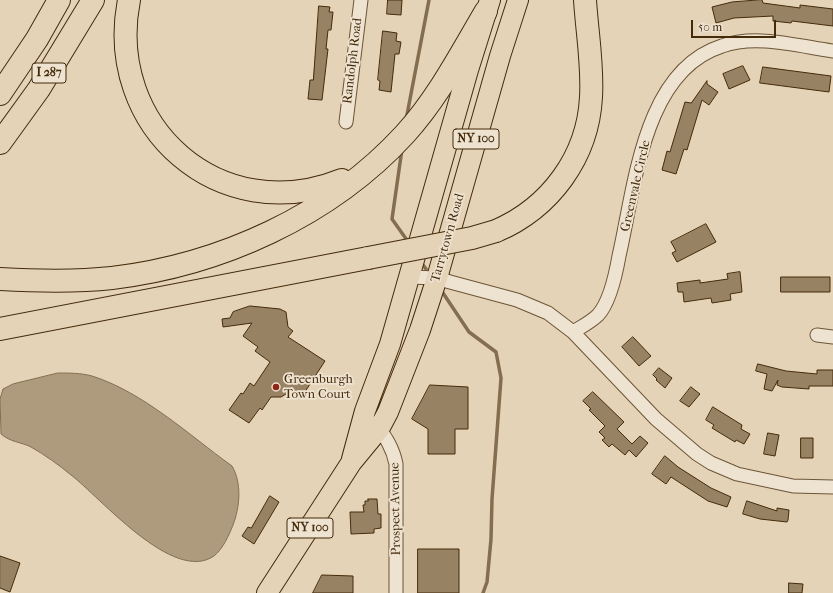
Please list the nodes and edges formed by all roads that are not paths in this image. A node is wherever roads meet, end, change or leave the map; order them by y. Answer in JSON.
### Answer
{"nodes":[{"id":1,"x":53,"y":0,"type":"edge"},
{"id":2,"x":60,"y":0,"type":"edge"},
{"id":3,"x":93,"y":0,"type":"edge"},
{"id":4,"x":129,"y":0,"type":"edge"},
{"id":5,"x":361,"y":0,"type":"edge"},
{"id":6,"x":518,"y":0,"type":"edge"},
{"id":7,"x":585,"y":0,"type":"edge"},
{"id":8,"x":488,"y":5,"type":"edge"},
{"id":9,"x":833,"y":51,"type":"edge"},
{"id":10,"x":0,"y":72,"type":"edge"},
{"id":11,"x":0,"y":94,"type":"edge"},
{"id":12,"x":346,"y":122,"type":"dead end"},
{"id":13,"x":0,"y":143,"type":"edge"},
{"id":14,"x":394,"y":145,"type":"junction"},
{"id":15,"x":410,"y":277,"type":"junction"},
{"id":16,"x":0,"y":278,"type":"edge"},
{"id":17,"x":437,"y":278,"type":"junction"},
{"id":18,"x":0,"y":329,"type":"edge"},
{"id":19,"x":573,"y":332,"type":"junction"},
{"id":20,"x":817,"y":334,"type":"dead end"},
{"id":21,"x":833,"y":337,"type":"edge"},
{"id":22,"x":365,"y":411,"type":"junction"},
{"id":23,"x":379,"y":429,"type":"junction"},
{"id":24,"x":351,"y":463,"type":"junction"},
{"id":25,"x":833,"y":487,"type":"edge"},
{"id":26,"x":267,"y":593,"type":"edge"},
{"id":27,"x":396,"y":593,"type":"edge"}],
"edges":[{"from":1,"to":10,"type":"highway"},
{"from":2,"to":11,"type":"highway","number":"I 287"},
{"from":3,"to":13,"type":"highway","number":"I 287"},
{"from":4,"to":14,"type":"highway"},
{"from":5,"to":12,"type":"street","name":"Randolph Road"},
{"from":6,"to":17,"type":"main road","name":"Tarrytown Road","number":"NY 100"},
{"from":7,"to":18,"type":"highway","bridge":true},
{"from":8,"to":14,"type":"highway"},
{"from":8,"to":15,"type":"main road","name":"Tarrytown Road","number":"NY 100"},
{"from":9,"to":19,"type":"street","name":"Greenvale Circle"},
{"from":14,"to":16,"type":"highway"},
{"from":15,"to":17,"type":"street"},
{"from":15,"to":22,"type":"main road","name":"Tarrytown Road","number":"NY 100"},
{"from":17,"to":19,"type":"street"},
{"from":17,"to":23,"type":"main road","name":"Tarrytown Road","number":"NY 100"},
{"from":19,"to":25,"type":"street"},
{"from":20,"to":21,"type":"street"},
{"from":22,"to":23,"type":"street","name":"Prospect Avenue"},
{"from":22,"to":24,"type":"main road","name":"Tarrytown Road","number":"NY 100"},
{"from":23,"to":24,"type":"main road","name":"Tarrytown Road","number":"NY 100"},
{"from":23,"to":27,"type":"street","name":"Prospect Avenue"},
{"from":24,"to":26,"type":"main road","name":"Tarrytown Road","number":"NY 100"}]}
